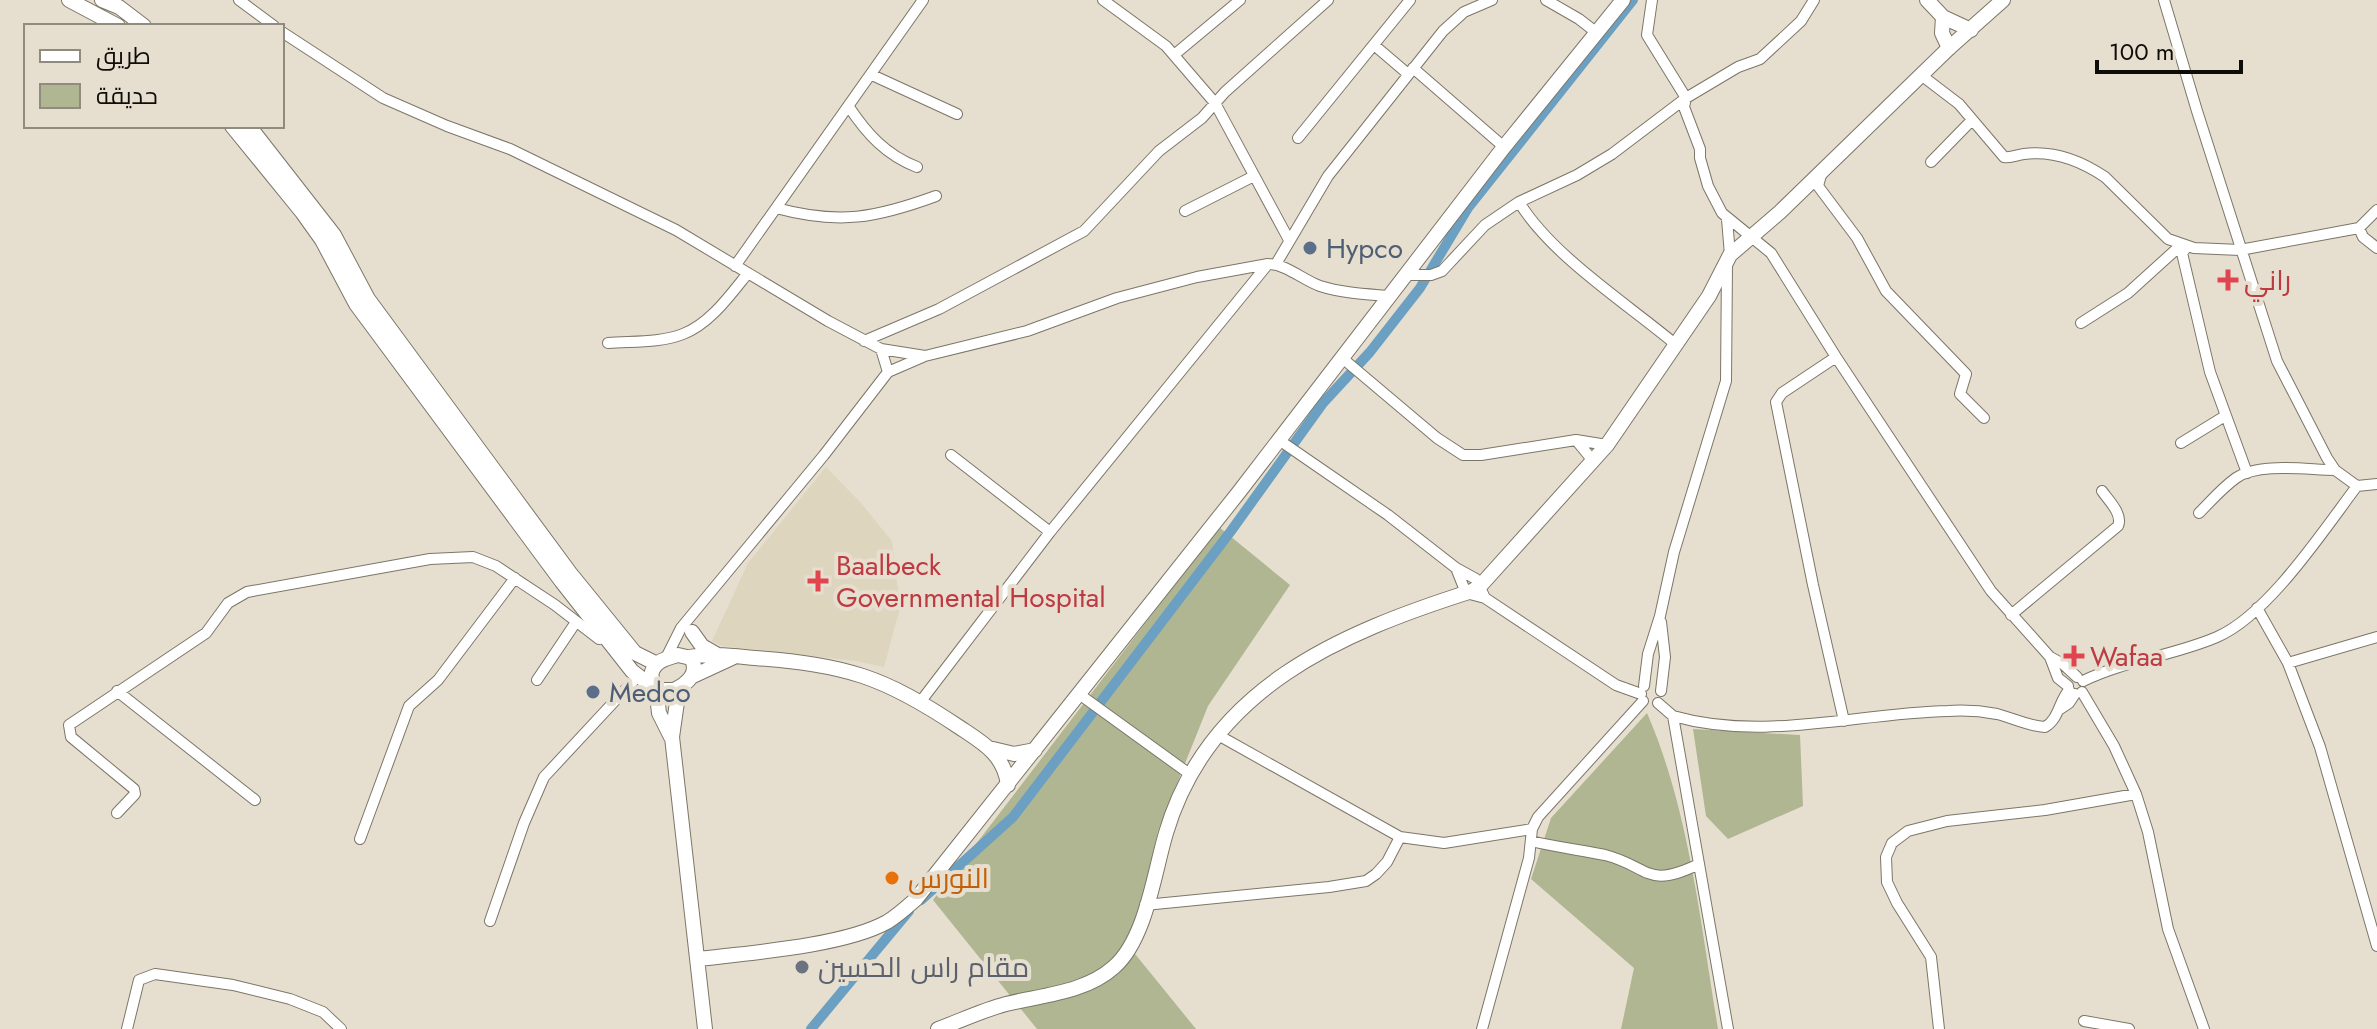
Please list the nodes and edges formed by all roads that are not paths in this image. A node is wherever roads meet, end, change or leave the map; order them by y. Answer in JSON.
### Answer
{"nodes":[{"id":1,"x":69,"y":0,"type":"edge"},
{"id":2,"x":102,"y":0,"type":"edge"},
{"id":3,"x":239,"y":0,"type":"edge"},
{"id":4,"x":923,"y":0,"type":"edge"},
{"id":5,"x":1103,"y":0,"type":"edge"},
{"id":6,"x":1240,"y":0,"type":"edge"},
{"id":7,"x":1328,"y":0,"type":"edge"},
{"id":8,"x":1410,"y":0,"type":"edge"},
{"id":9,"x":1492,"y":0,"type":"edge"},
{"id":10,"x":1546,"y":0,"type":"edge"},
{"id":11,"x":1623,"y":0,"type":"edge"},
{"id":12,"x":1652,"y":0,"type":"edge"},
{"id":13,"x":1814,"y":0,"type":"edge"},
{"id":14,"x":1927,"y":0,"type":"edge"},
{"id":15,"x":2003,"y":0,"type":"edge"},
{"id":16,"x":2164,"y":0,"type":"edge"},
{"id":17,"x":120,"y":3,"type":"edge"},
{"id":18,"x":1943,"y":17,"type":"junction"},
{"id":19,"x":114,"y":23,"type":"edge"},
{"id":20,"x":142,"y":24,"type":"edge"},
{"id":21,"x":271,"y":24,"type":"edge"},
{"id":22,"x":1971,"y":30,"type":"junction"},
{"id":23,"x":284,"y":33,"type":"edge"},
{"id":24,"x":1597,"y":33,"type":"junction"},
{"id":25,"x":1374,"y":45,"type":"junction"},
{"id":26,"x":1949,"y":48,"type":"junction"},
{"id":27,"x":1174,"y":55,"type":"junction"},
{"id":28,"x":1410,"y":71,"type":"junction"},
{"id":29,"x":872,"y":75,"type":"junction"},
{"id":30,"x":1921,"y":75,"type":"junction"},
{"id":31,"x":1686,"y":98,"type":"junction"},
{"id":32,"x":1215,"y":103,"type":"junction"},
{"id":33,"x":849,"y":107,"type":"junction"},
{"id":34,"x":957,"y":114,"type":"dead end"},
{"id":35,"x":1972,"y":120,"type":"junction"},
{"id":36,"x":234,"y":128,"type":"edge"},
{"id":37,"x":251,"y":128,"type":"edge"},
{"id":38,"x":1298,"y":138,"type":"dead end"},
{"id":39,"x":1504,"y":147,"type":"junction"},
{"id":40,"x":1931,"y":162,"type":"dead end"},
{"id":41,"x":917,"y":167,"type":"dead end"},
{"id":42,"x":1823,"y":169,"type":"junction"},
{"id":43,"x":1254,"y":176,"type":"junction"},
{"id":44,"x":936,"y":196,"type":"dead end"},
{"id":45,"x":1519,"y":202,"type":"junction"},
{"id":46,"x":776,"y":208,"type":"junction"},
{"id":47,"x":2377,"y":210,"type":"edge"},
{"id":48,"x":1185,"y":211,"type":"dead end"},
{"id":49,"x":1727,"y":219,"type":"junction"},
{"id":50,"x":2359,"y":228,"type":"junction"},
{"id":51,"x":1752,"y":236,"type":"junction"},
{"id":52,"x":1289,"y":240,"type":"junction"},
{"id":53,"x":2184,"y":246,"type":"junction"},
{"id":54,"x":2377,"y":248,"type":"edge"},
{"id":55,"x":2240,"y":250,"type":"junction"},
{"id":56,"x":1728,"y":258,"type":"junction"},
{"id":57,"x":1272,"y":264,"type":"junction"},
{"id":58,"x":735,"y":266,"type":"junction"},
{"id":59,"x":748,"y":273,"type":"junction"},
{"id":60,"x":1405,"y":275,"type":"junction"},
{"id":61,"x":1389,"y":296,"type":"junction"},
{"id":62,"x":2081,"y":323,"type":"dead end"},
{"id":63,"x":864,"y":341,"type":"junction"},
{"id":64,"x":608,"y":343,"type":"dead end"},
{"id":65,"x":1675,"y":344,"type":"junction"},
{"id":66,"x":881,"y":349,"type":"junction"},
{"id":67,"x":925,"y":356,"type":"junction"},
{"id":68,"x":1836,"y":357,"type":"junction"},
{"id":69,"x":1346,"y":362,"type":"junction"},
{"id":70,"x":888,"y":372,"type":"junction"},
{"id":71,"x":2225,"y":416,"type":"junction"},
{"id":72,"x":1984,"y":418,"type":"dead end"},
{"id":73,"x":1576,"y":440,"type":"junction"},
{"id":74,"x":1284,"y":443,"type":"junction"},
{"id":75,"x":2181,"y":443,"type":"dead end"},
{"id":76,"x":1607,"y":445,"type":"junction"},
{"id":77,"x":951,"y":455,"type":"dead end"},
{"id":78,"x":1594,"y":462,"type":"junction"},
{"id":79,"x":2335,"y":470,"type":"junction"},
{"id":80,"x":2247,"y":473,"type":"junction"},
{"id":81,"x":2377,"y":484,"type":"edge"},
{"id":82,"x":2357,"y":486,"type":"junction"},
{"id":83,"x":2102,"y":491,"type":"dead end"},
{"id":84,"x":2199,"y":513,"type":"dead end"},
{"id":85,"x":525,"y":522,"type":"junction"},
{"id":86,"x":1050,"y":532,"type":"junction"},
{"id":87,"x":1456,"y":568,"type":"junction"},
{"id":88,"x":515,"y":578,"type":"junction"},
{"id":89,"x":1482,"y":584,"type":"junction"},
{"id":90,"x":1460,"y":592,"type":"junction"},
{"id":91,"x":2257,"y":608,"type":"junction"},
{"id":92,"x":2011,"y":615,"type":"junction"},
{"id":93,"x":1660,"y":616,"type":"junction"},
{"id":94,"x":576,"y":622,"type":"junction"},
{"id":95,"x":690,"y":626,"type":"junction"},
{"id":96,"x":610,"y":635,"type":"junction"},
{"id":97,"x":2377,"y":637,"type":"edge"},
{"id":98,"x":716,"y":654,"type":"junction"},
{"id":99,"x":688,"y":657,"type":"junction"},
{"id":100,"x":734,"y":657,"type":"junction"},
{"id":101,"x":661,"y":661,"type":"junction"},
{"id":102,"x":2288,"y":663,"type":"junction"},
{"id":103,"x":693,"y":676,"type":"junction"},
{"id":104,"x":637,"y":677,"type":"junction"},
{"id":105,"x":537,"y":680,"type":"dead end"},
{"id":106,"x":654,"y":684,"type":"junction"},
{"id":107,"x":2076,"y":687,"type":"junction"},
{"id":108,"x":679,"y":688,"type":"junction"},
{"id":109,"x":117,"y":691,"type":"junction"},
{"id":110,"x":1643,"y":694,"type":"junction"},
{"id":111,"x":1083,"y":697,"type":"junction"},
{"id":112,"x":1660,"y":697,"type":"junction"},
{"id":113,"x":921,"y":701,"type":"junction"},
{"id":114,"x":1673,"y":716,"type":"junction"},
{"id":115,"x":1844,"y":721,"type":"junction"},
{"id":116,"x":1218,"y":735,"type":"junction"},
{"id":117,"x":672,"y":737,"type":"junction"},
{"id":118,"x":992,"y":749,"type":"junction"},
{"id":119,"x":1035,"y":750,"type":"junction"},
{"id":120,"x":1191,"y":775,"type":"junction"},
{"id":121,"x":1008,"y":785,"type":"junction"},
{"id":122,"x":2136,"y":794,"type":"junction"},
{"id":123,"x":255,"y":800,"type":"dead end"},
{"id":124,"x":117,"y":813,"type":"dead end"},
{"id":125,"x":1531,"y":835,"type":"junction"},
{"id":126,"x":1400,"y":837,"type":"junction"},
{"id":127,"x":360,"y":839,"type":"dead end"},
{"id":128,"x":1699,"y":864,"type":"junction"},
{"id":129,"x":1145,"y":905,"type":"junction"},
{"id":130,"x":490,"y":921,"type":"dead end"},
{"id":131,"x":2377,"y":946,"type":"edge"},
{"id":132,"x":698,"y":959,"type":"junction"},
{"id":133,"x":2084,"y":1021,"type":"dead end"},
{"id":134,"x":127,"y":1029,"type":"edge"},
{"id":135,"x":341,"y":1029,"type":"edge"},
{"id":136,"x":705,"y":1029,"type":"edge"},
{"id":137,"x":938,"y":1029,"type":"edge"},
{"id":138,"x":1482,"y":1029,"type":"edge"},
{"id":139,"x":1728,"y":1029,"type":"edge"},
{"id":140,"x":1939,"y":1029,"type":"edge"},
{"id":141,"x":2129,"y":1029,"type":"edge"},
{"id":142,"x":2204,"y":1029,"type":"edge"}],
"edges":[{"from":1,"to":19,"type":"street"},
{"from":2,"to":17,"type":"street"},
{"from":3,"to":21,"type":"street"},
{"from":4,"to":29,"type":"street"},
{"from":5,"to":27,"type":"street"},
{"from":6,"to":27,"type":"street"},
{"from":7,"to":32,"type":"street"},
{"from":8,"to":25,"type":"street"},
{"from":9,"to":28,"type":"street"},
{"from":10,"to":24,"type":"street"},
{"from":11,"to":24,"type":"street"},
{"from":12,"to":31,"type":"street"},
{"from":13,"to":31,"type":"street"},
{"from":14,"to":18,"type":"street"},
{"from":15,"to":22,"type":"street"},
{"from":16,"to":55,"type":"street"},
{"from":17,"to":19,"type":"street"},
{"from":17,"to":20,"type":"street"},
{"from":18,"to":22,"type":"street"},
{"from":18,"to":26,"type":"street"},
{"from":22,"to":26,"type":"street"},
{"from":23,"to":58,"type":"street"},
{"from":24,"to":39,"type":"street"},
{"from":25,"to":28,"type":"street"},
{"from":25,"to":38,"type":"street"},
{"from":26,"to":30,"type":"street"},
{"from":27,"to":32,"type":"street"},
{"from":28,"to":39,"type":"street"},
{"from":28,"to":52,"type":"street"},
{"from":29,"to":33,"type":"street"},
{"from":29,"to":34,"type":"street"},
{"from":30,"to":35,"type":"street"},
{"from":30,"to":42,"type":"street"},
{"from":31,"to":45,"type":"street"},
{"from":31,"to":49,"type":"street"},
{"from":32,"to":43,"type":"street"},
{"from":32,"to":63,"type":"street"},
{"from":33,"to":41,"type":"street"},
{"from":33,"to":46,"type":"street"},
{"from":35,"to":40,"type":"street"},
{"from":35,"to":53,"type":"street"},
{"from":36,"to":85,"type":"street"},
{"from":37,"to":85,"type":"street"},
{"from":39,"to":60,"type":"street"},
{"from":42,"to":51,"type":"street"},
{"from":42,"to":72,"type":"street"},
{"from":43,"to":48,"type":"street"},
{"from":43,"to":52,"type":"street"},
{"from":44,"to":46,"type":"street"},
{"from":45,"to":60,"type":"street"},
{"from":45,"to":65,"type":"street"},
{"from":46,"to":58,"type":"street"},
{"from":47,"to":50,"type":"street"},
{"from":49,"to":51,"type":"street"},
{"from":49,"to":56,"type":"street"},
{"from":50,"to":54,"type":"street"},
{"from":50,"to":55,"type":"street"},
{"from":51,"to":56,"type":"street"},
{"from":51,"to":68,"type":"street"},
{"from":52,"to":57,"type":"street"},
{"from":53,"to":55,"type":"street"},
{"from":53,"to":62,"type":"street"},
{"from":53,"to":71,"type":"street"},
{"from":55,"to":79,"type":"street"},
{"from":56,"to":65,"type":"street"},
{"from":56,"to":93,"type":"street"},
{"from":57,"to":61,"type":"street"},
{"from":57,"to":67,"type":"street"},
{"from":57,"to":86,"type":"street"},
{"from":58,"to":59,"type":"street"},
{"from":59,"to":63,"type":"street"},
{"from":59,"to":64,"type":"street"},
{"from":60,"to":61,"type":"street"},
{"from":61,"to":69,"type":"street"},
{"from":63,"to":66,"type":"street"},
{"from":65,"to":76,"type":"street"},
{"from":66,"to":67,"type":"street"},
{"from":66,"to":70,"type":"street"},
{"from":67,"to":70,"type":"street"},
{"from":68,"to":92,"type":"street"},
{"from":68,"to":115,"type":"street"},
{"from":69,"to":73,"type":"street"},
{"from":69,"to":74,"type":"street"},
{"from":70,"to":95,"type":"street"},
{"from":71,"to":75,"type":"street"},
{"from":71,"to":80,"type":"street"},
{"from":73,"to":76,"type":"street"},
{"from":73,"to":78,"type":"street"},
{"from":74,"to":87,"type":"street"},
{"from":74,"to":111,"type":"street"},
{"from":76,"to":78,"type":"street"},
{"from":77,"to":86,"type":"street"},
{"from":78,"to":89,"type":"street"},
{"from":79,"to":80,"type":"street"},
{"from":79,"to":82,"type":"street"},
{"from":80,"to":84,"type":"street"},
{"from":81,"to":82,"type":"street"},
{"from":82,"to":91,"type":"street"},
{"from":83,"to":92,"type":"street"},
{"from":85,"to":96,"type":"street"},
{"from":86,"to":113,"type":"street"},
{"from":87,"to":89,"type":"street"},
{"from":87,"to":90,"type":"street"},
{"from":88,"to":94,"type":"street"},
{"from":88,"to":109,"type":"street"},
{"from":88,"to":127,"type":"street"},
{"from":89,"to":90,"type":"street"},
{"from":89,"to":110,"type":"street"},
{"from":90,"to":116,"type":"street"},
{"from":91,"to":102,"type":"street"},
{"from":91,"to":107,"type":"street"},
{"from":92,"to":107,"type":"street"},
{"from":93,"to":110,"type":"street"},
{"from":93,"to":112,"type":"street"},
{"from":94,"to":96,"type":"street"},
{"from":94,"to":105,"type":"street"},
{"from":95,"to":98,"type":"street"},
{"from":95,"to":99,"type":"street"},
{"from":95,"to":101,"type":"street"},
{"from":96,"to":101,"type":"street"},
{"from":96,"to":104,"type":"street"},
{"from":97,"to":102,"type":"street"},
{"from":98,"to":99,"type":"street"},
{"from":98,"to":100,"type":"street"},
{"from":99,"to":101,"type":"street"},
{"from":99,"to":103,"type":"street"},
{"from":100,"to":103,"type":"street"},
{"from":100,"to":113,"type":"street"},
{"from":101,"to":106,"type":"street"},
{"from":102,"to":131,"type":"street"},
{"from":103,"to":108,"type":"street"},
{"from":104,"to":106,"type":"street"},
{"from":104,"to":130,"type":"street"},
{"from":106,"to":108,"type":"street"},
{"from":106,"to":117,"type":"street"},
{"from":107,"to":115,"type":"street"},
{"from":107,"to":122,"type":"street"},
{"from":108,"to":117,"type":"street"},
{"from":109,"to":123,"type":"street"},
{"from":109,"to":124,"type":"street"},
{"from":110,"to":112,"type":"street"},
{"from":110,"to":112,"type":"street"},
{"from":110,"to":125,"type":"street"},
{"from":111,"to":119,"type":"street"},
{"from":111,"to":120,"type":"street"},
{"from":112,"to":114,"type":"street"},
{"from":113,"to":118,"type":"street"},
{"from":114,"to":115,"type":"street"},
{"from":114,"to":128,"type":"street"},
{"from":116,"to":120,"type":"street"},
{"from":116,"to":126,"type":"street"},
{"from":117,"to":132,"type":"street"},
{"from":118,"to":119,"type":"street"},
{"from":118,"to":121,"type":"street"},
{"from":119,"to":121,"type":"street"},
{"from":120,"to":129,"type":"street"},
{"from":121,"to":132,"type":"street"},
{"from":122,"to":140,"type":"street"},
{"from":122,"to":142,"type":"street"},
{"from":125,"to":126,"type":"street"},
{"from":125,"to":128,"type":"street"},
{"from":125,"to":138,"type":"street"},
{"from":126,"to":129,"type":"street"},
{"from":128,"to":139,"type":"street"},
{"from":129,"to":137,"type":"street"},
{"from":132,"to":136,"type":"street"},
{"from":133,"to":141,"type":"street"},
{"from":134,"to":135,"type":"street"}]}
